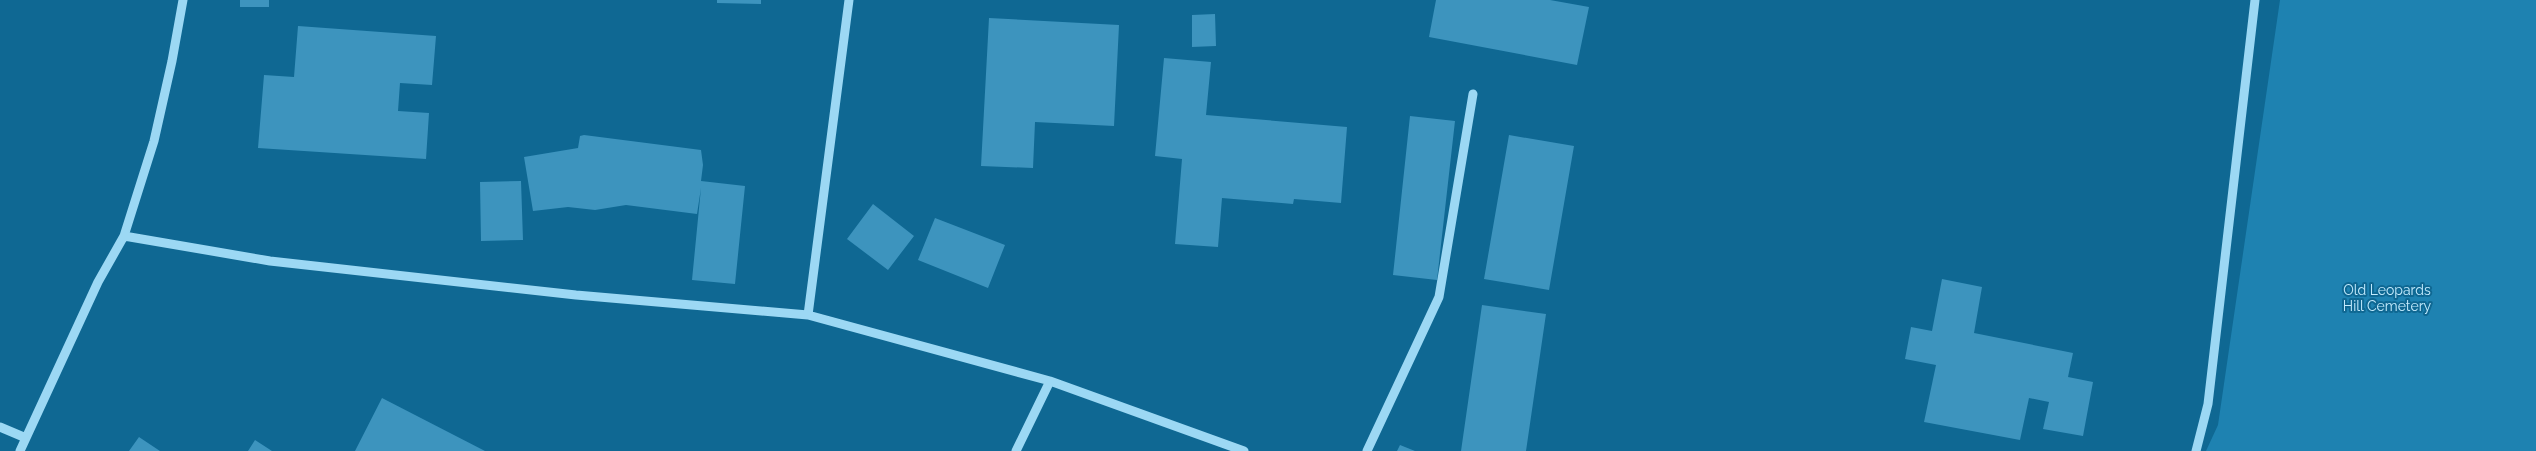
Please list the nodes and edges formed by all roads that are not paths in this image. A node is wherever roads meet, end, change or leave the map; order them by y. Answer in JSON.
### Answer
{"nodes":[{"id":1,"x":183,"y":0,"type":"edge"},
{"id":2,"x":849,"y":0,"type":"edge"},
{"id":3,"x":2255,"y":0,"type":"edge"},
{"id":4,"x":1473,"y":94,"type":"dead end"},
{"id":5,"x":124,"y":236,"type":"junction"},
{"id":6,"x":808,"y":315,"type":"junction"},
{"id":7,"x":1050,"y":381,"type":"junction"},
{"id":8,"x":0,"y":427,"type":"edge"},
{"id":9,"x":26,"y":438,"type":"junction"},
{"id":10,"x":20,"y":451,"type":"edge"},
{"id":11,"x":1016,"y":451,"type":"edge"},
{"id":12,"x":1244,"y":451,"type":"edge"},
{"id":13,"x":1368,"y":451,"type":"edge"},
{"id":14,"x":2196,"y":451,"type":"edge"}],
"edges":[{"from":1,"to":5,"type":"street"},
{"from":2,"to":6,"type":"street"},
{"from":3,"to":14,"type":"street"},
{"from":4,"to":13,"type":"street"},
{"from":5,"to":6,"type":"street"},
{"from":5,"to":9,"type":"street"},
{"from":6,"to":7,"type":"street"},
{"from":7,"to":11,"type":"street"},
{"from":7,"to":12,"type":"street"},
{"from":8,"to":9,"type":"street"},
{"from":9,"to":10,"type":"street"}]}
